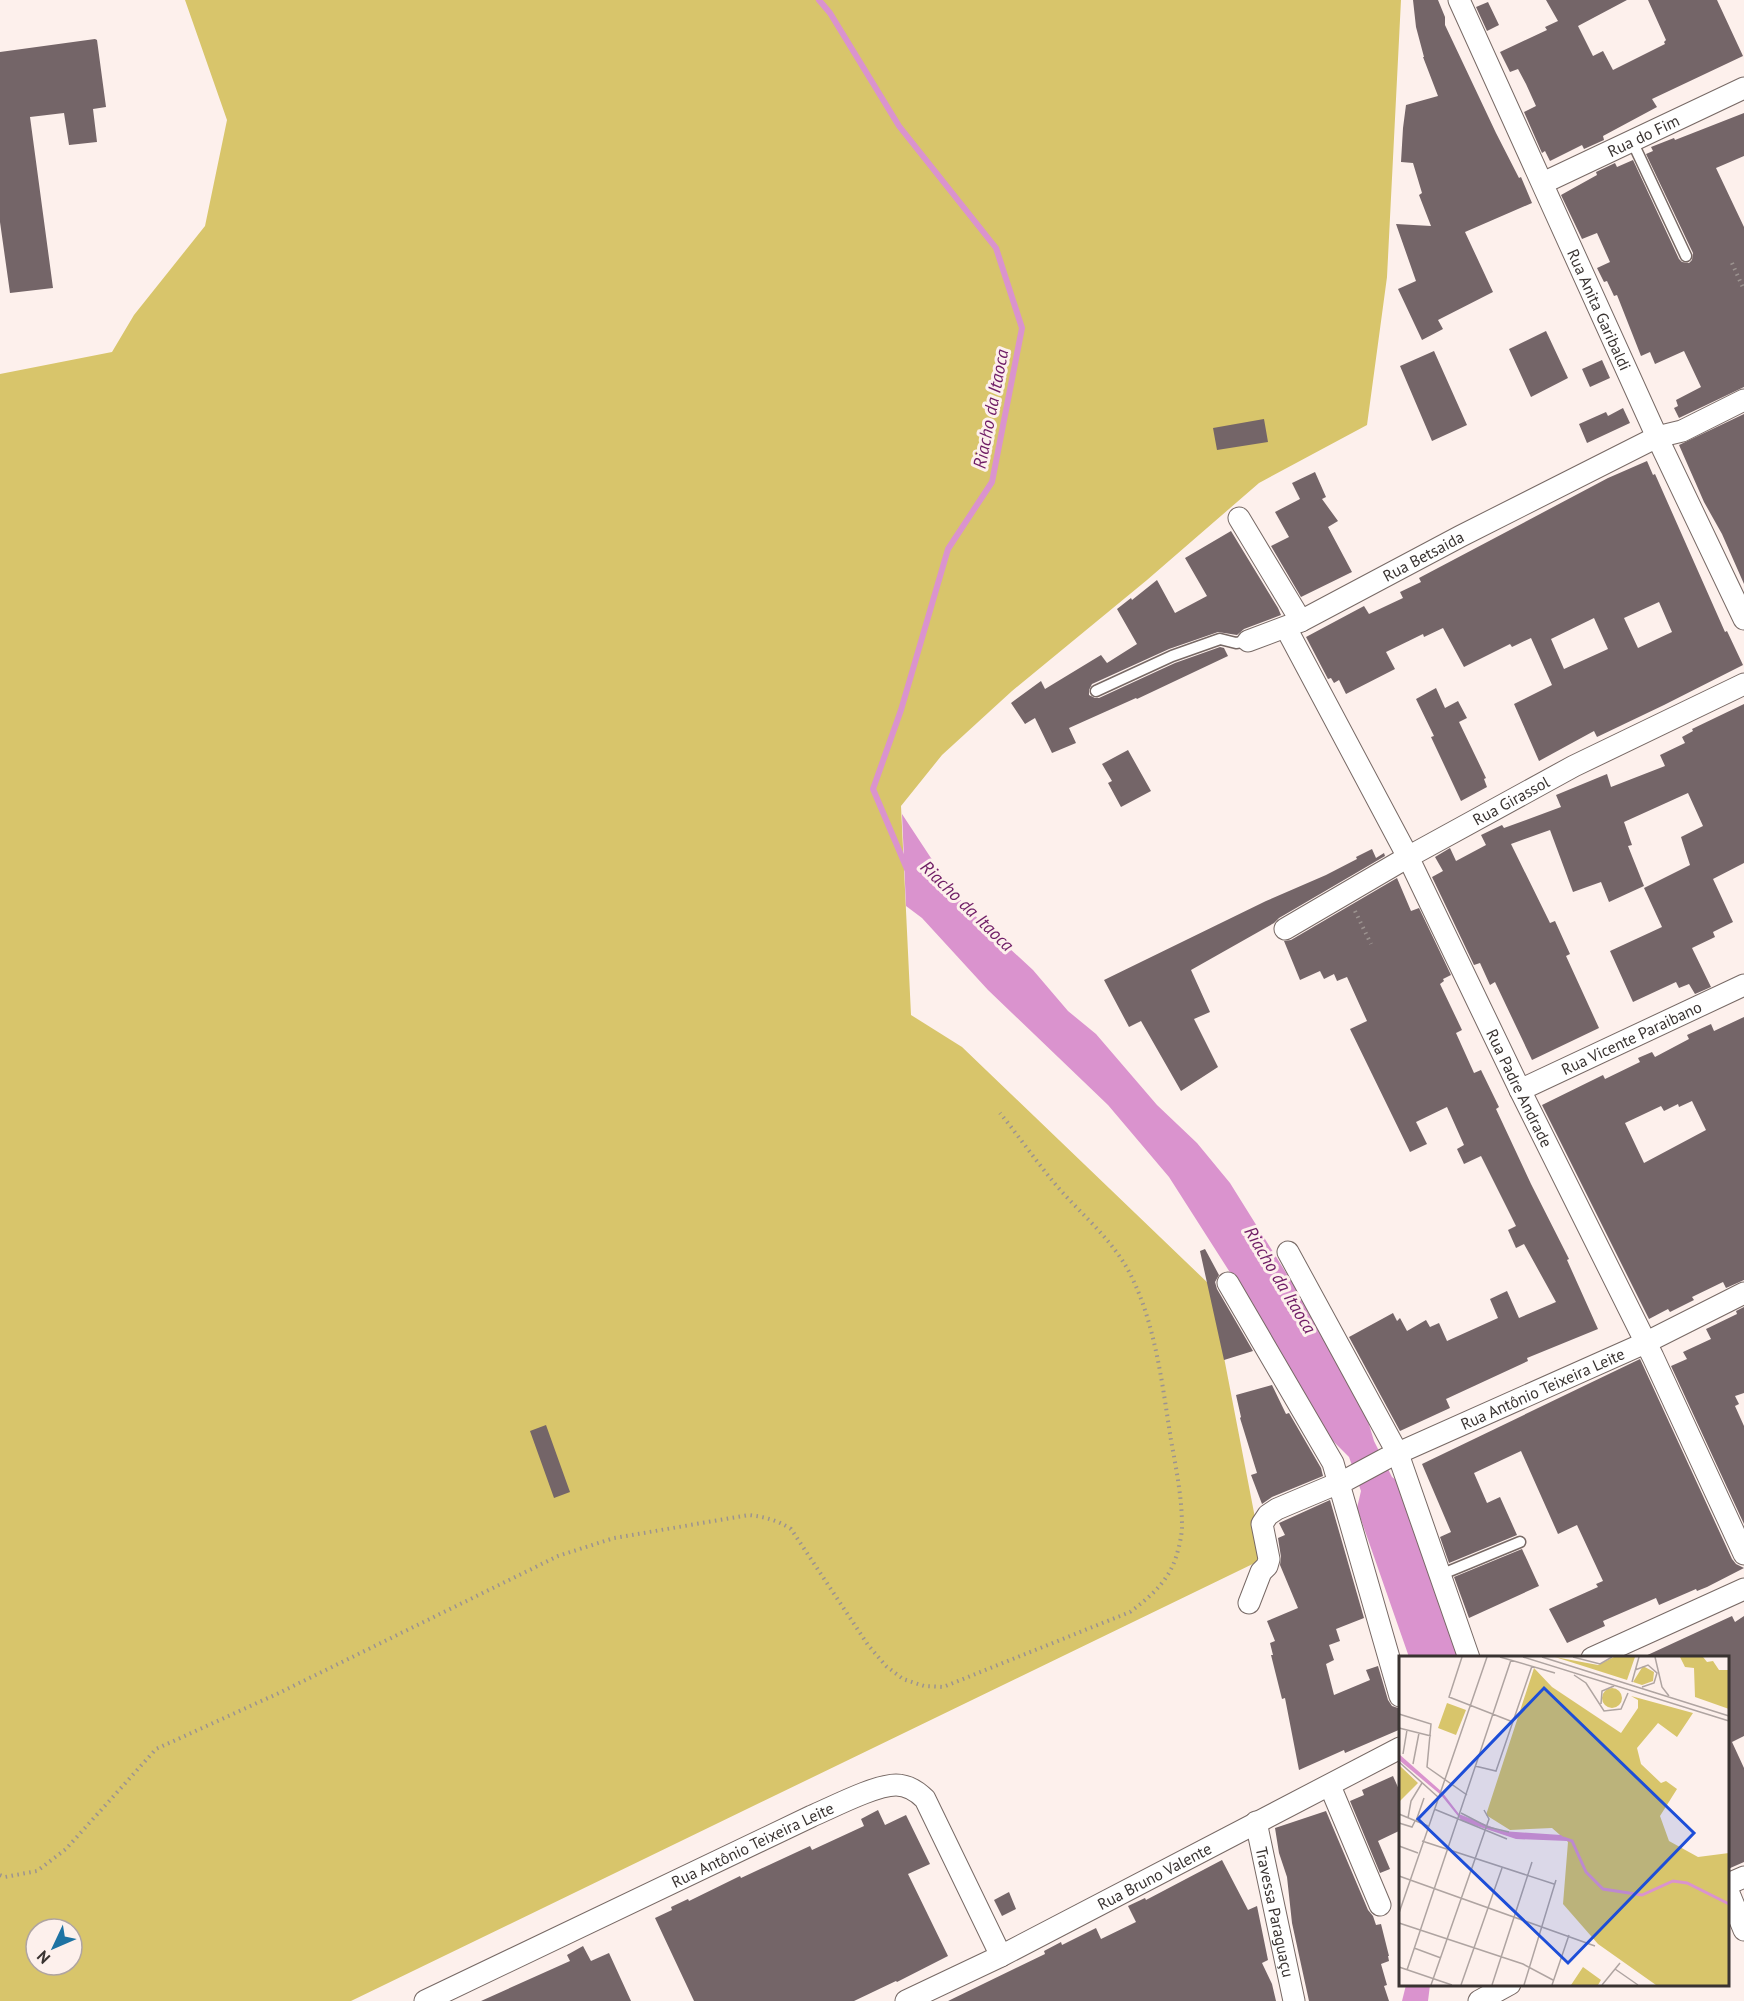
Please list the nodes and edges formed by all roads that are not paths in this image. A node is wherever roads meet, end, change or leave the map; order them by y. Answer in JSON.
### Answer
{"nodes":[{"id":1,"x":1459,"y":0,"type":"edge"},
{"id":2,"x":1744,"y":88,"type":"edge"},
{"id":3,"x":1632,"y":141,"type":"junction"},
{"id":4,"x":1543,"y":183,"type":"junction"},
{"id":5,"x":1686,"y":256,"type":"dead end"},
{"id":6,"x":1744,"y":400,"type":"edge"},
{"id":7,"x":1657,"y":437,"type":"junction"},
{"id":8,"x":1239,"y":518,"type":"dead end"},
{"id":9,"x":1744,"y":619,"type":"edge"},
{"id":10,"x":1294,"y":624,"type":"junction"},
{"id":11,"x":1248,"y":641,"type":"joint"},
{"id":12,"x":1744,"y":684,"type":"edge"},
{"id":13,"x":1096,"y":691,"type":"dead end"},
{"id":14,"x":1408,"y":857,"type":"junction"},
{"id":15,"x":1285,"y":929,"type":"dead end"},
{"id":16,"x":1744,"y":985,"type":"edge"},
{"id":17,"x":1520,"y":1090,"type":"junction"},
{"id":18,"x":1288,"y":1252,"type":"dead end"},
{"id":19,"x":1228,"y":1283,"type":"dead end"},
{"id":20,"x":1744,"y":1293,"type":"edge"},
{"id":21,"x":1645,"y":1342,"type":"junction"},
{"id":22,"x":1393,"y":1456,"type":"junction"},
{"id":23,"x":1344,"y":1480,"type":"junction"},
{"id":24,"x":1520,"y":1542,"type":"dead end"},
{"id":25,"x":1744,"y":1554,"type":"edge"},
{"id":26,"x":1440,"y":1575,"type":"junction"},
{"id":27,"x":1744,"y":1589,"type":"edge"},
{"id":28,"x":1249,"y":1603,"type":"dead end"},
{"id":29,"x":1467,"y":1656,"type":"edge"},
{"id":30,"x":1596,"y":1656,"type":"edge"},
{"id":31,"x":1399,"y":1688,"type":"edge"},
{"id":32,"x":1399,"y":1749,"type":"edge"},
{"id":33,"x":1330,"y":1786,"type":"junction"},
{"id":34,"x":1256,"y":1822,"type":"junction"},
{"id":35,"x":1744,"y":1877,"type":"edge"},
{"id":36,"x":1729,"y":1884,"type":"edge"},
{"id":37,"x":1729,"y":1893,"type":"edge"},
{"id":38,"x":1380,"y":1905,"type":"dead end"},
{"id":39,"x":1744,"y":1930,"type":"edge"},
{"id":40,"x":1000,"y":1956,"type":"junction"},
{"id":41,"x":1506,"y":1986,"type":"edge"},
{"id":42,"x":448,"y":1996,"type":"edge"},
{"id":43,"x":425,"y":2001,"type":"edge"},
{"id":44,"x":906,"y":2001,"type":"edge"},
{"id":45,"x":1294,"y":2001,"type":"edge"},
{"id":46,"x":1479,"y":2001,"type":"edge"}],
"edges":[{"from":1,"to":4,"type":"street","name":"Rua Anita Garibaldi"},
{"from":2,"to":3,"type":"street","name":"Rua do Fim"},
{"from":3,"to":4,"type":"street","name":"Rua do Fim"},
{"from":3,"to":5,"type":"lane"},
{"from":4,"to":7,"type":"street","name":"Rua Anita Garibaldi"},
{"from":6,"to":7,"type":"street","name":"Rua Betsaida"},
{"from":7,"to":9,"type":"street","name":"Rua Anita Garibaldi"},
{"from":7,"to":10,"type":"street","name":"Rua Betsaida"},
{"from":8,"to":10,"type":"street","name":"Rua Padre Andrade"},
{"from":10,"to":11,"type":"street","name":"Rua Betsaida"},
{"from":10,"to":14,"type":"street","name":"Rua Padre Andrade"},
{"from":11,"to":13,"type":"lane","name":"Rua Betsaida"},
{"from":12,"to":14,"type":"street","name":"Rua Girassol"},
{"from":14,"to":15,"type":"street","name":"Rua Girassol"},
{"from":14,"to":17,"type":"street","name":"Rua Padre Andrade"},
{"from":16,"to":17,"type":"street","name":"Rua Vicente Paraibano"},
{"from":17,"to":21,"type":"street","name":"Rua Padre Andrade"},
{"from":18,"to":22,"type":"street"},
{"from":19,"to":23,"type":"street"},
{"from":20,"to":21,"type":"street","name":"Rua Antônio Teixeira Leite"},
{"from":21,"to":22,"type":"street","name":"Rua Antônio Teixeira Leite"},
{"from":21,"to":25,"type":"street","name":"Rua Padre Andrade"},
{"from":22,"to":23,"type":"street","name":"Rua Antônio Teixeira Leite"},
{"from":22,"to":26,"type":"street"},
{"from":23,"to":28,"type":"street","name":"Rua Antônio Teixeira Leite"},
{"from":23,"to":31,"type":"street"},
{"from":24,"to":26,"type":"lane"},
{"from":26,"to":29,"type":"street"},
{"from":27,"to":30,"type":"street"},
{"from":32,"to":33,"type":"street","name":"Rua Bruno Valente"},
{"from":33,"to":34,"type":"street","name":"Rua Bruno Valente"},
{"from":33,"to":38,"type":"street"},
{"from":34,"to":40,"type":"street","name":"Rua Bruno Valente"},
{"from":34,"to":45,"type":"street","name":"Travessa Paraguaçu"},
{"from":35,"to":36,"type":"street"},
{"from":37,"to":39,"type":"street"},
{"from":40,"to":42,"type":"street","name":"Rua Antônio Teixeira Leite"},
{"from":40,"to":44,"type":"street","name":"Rua Bruno Valente"},
{"from":41,"to":46,"type":"street"},
{"from":42,"to":43,"type":"street","name":"Rua Antônio Teixeira Leite"}]}
